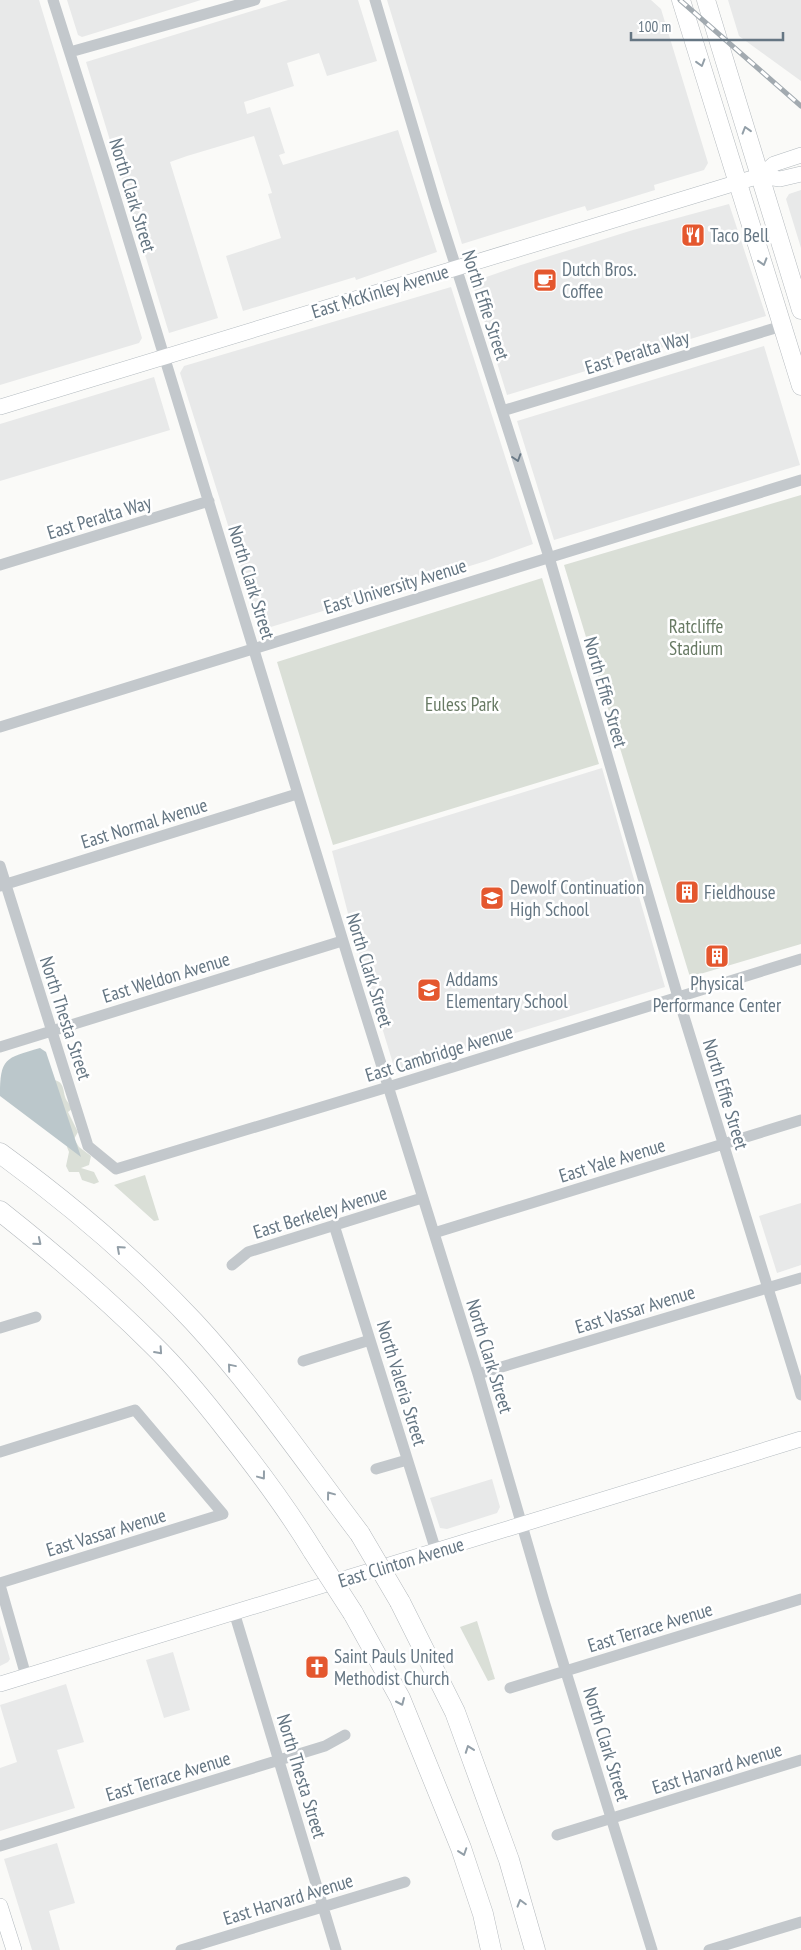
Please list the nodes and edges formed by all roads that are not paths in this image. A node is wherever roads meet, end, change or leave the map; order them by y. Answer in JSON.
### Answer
{"nodes":[{"id":1,"x":53,"y":0,"type":"edge"},
{"id":2,"x":255,"y":0,"type":"edge"},
{"id":3,"x":375,"y":0,"type":"edge"},
{"id":4,"x":682,"y":0,"type":"edge"},
{"id":5,"x":706,"y":0,"type":"edge"},
{"id":6,"x":70,"y":52,"type":"junction"},
{"id":7,"x":801,"y":155,"type":"edge"},
{"id":8,"x":801,"y":174,"type":"edge"},
{"id":9,"x":760,"y":176,"type":"junction"},
{"id":10,"x":739,"y":182,"type":"junction"},
{"id":11,"x":456,"y":268,"type":"junction"},
{"id":12,"x":801,"y":310,"type":"edge"},
{"id":13,"x":782,"y":326,"type":"junction"},
{"id":14,"x":797,"y":352,"type":"edge"},
{"id":15,"x":164,"y":356,"type":"junction"},
{"id":16,"x":801,"y":375,"type":"edge"},
{"id":17,"x":801,"y":386,"type":"edge"},
{"id":18,"x":0,"y":407,"type":"edge"},
{"id":19,"x":502,"y":411,"type":"junction"},
{"id":20,"x":801,"y":480,"type":"edge"},
{"id":21,"x":209,"y":501,"type":"junction"},
{"id":22,"x":549,"y":557,"type":"junction"},
{"id":23,"x":0,"y":565,"type":"edge"},
{"id":24,"x":254,"y":649,"type":"junction"},
{"id":25,"x":0,"y":727,"type":"edge"},
{"id":26,"x":297,"y":794,"type":"junction"},
{"id":27,"x":0,"y":866,"type":"edge"},
{"id":28,"x":3,"y":885,"type":"edge"},
{"id":29,"x":342,"y":941,"type":"junction"},
{"id":30,"x":801,"y":960,"type":"edge"},
{"id":31,"x":678,"y":997,"type":"junction"},
{"id":32,"x":50,"y":1030,"type":"junction"},
{"id":33,"x":0,"y":1047,"type":"edge"},
{"id":34,"x":388,"y":1087,"type":"junction"},
{"id":35,"x":801,"y":1120,"type":"edge"},
{"id":36,"x":723,"y":1144,"type":"junction"},
{"id":37,"x":0,"y":1153,"type":"edge"},
{"id":38,"x":116,"y":1169,"type":"joint"},
{"id":39,"x":422,"y":1198,"type":"junction"},
{"id":40,"x":0,"y":1211,"type":"edge"},
{"id":41,"x":334,"y":1226,"type":"junction"},
{"id":42,"x":434,"y":1233,"type":"junction"},
{"id":43,"x":232,"y":1265,"type":"dead end"},
{"id":44,"x":801,"y":1278,"type":"edge"},
{"id":45,"x":769,"y":1287,"type":"junction"},
{"id":46,"x":36,"y":1317,"type":"dead end"},
{"id":47,"x":0,"y":1328,"type":"edge"},
{"id":48,"x":370,"y":1340,"type":"junction"},
{"id":49,"x":303,"y":1361,"type":"dead end"},
{"id":50,"x":478,"y":1374,"type":"junction"},
{"id":51,"x":801,"y":1395,"type":"edge"},
{"id":52,"x":801,"y":1439,"type":"edge"},
{"id":53,"x":0,"y":1452,"type":"edge"},
{"id":54,"x":407,"y":1460,"type":"junction"},
{"id":55,"x":376,"y":1469,"type":"dead end"},
{"id":56,"x":523,"y":1524,"type":"junction"},
{"id":57,"x":436,"y":1551,"type":"junction"},
{"id":58,"x":0,"y":1584,"type":"edge"},
{"id":59,"x":801,"y":1600,"type":"edge"},
{"id":60,"x":234,"y":1612,"type":"junction"},
{"id":61,"x":566,"y":1671,"type":"junction"},
{"id":62,"x":26,"y":1676,"type":"junction"},
{"id":63,"x":0,"y":1684,"type":"edge"},
{"id":64,"x":510,"y":1688,"type":"dead end"},
{"id":65,"x":345,"y":1735,"type":"dead end"},
{"id":66,"x":279,"y":1760,"type":"junction"},
{"id":67,"x":801,"y":1760,"type":"edge"},
{"id":68,"x":612,"y":1818,"type":"junction"},
{"id":69,"x":557,"y":1835,"type":"dead end"},
{"id":70,"x":0,"y":1846,"type":"edge"},
{"id":71,"x":405,"y":1882,"type":"dead end"},
{"id":72,"x":0,"y":1906,"type":"edge"},
{"id":73,"x":323,"y":1906,"type":"junction"},
{"id":74,"x":801,"y":1922,"type":"edge"},
{"id":75,"x":14,"y":1950,"type":"edge"},
{"id":76,"x":181,"y":1950,"type":"edge"},
{"id":77,"x":336,"y":1950,"type":"edge"},
{"id":78,"x":491,"y":1950,"type":"edge"},
{"id":79,"x":535,"y":1950,"type":"edge"},
{"id":80,"x":652,"y":1950,"type":"edge"},
{"id":81,"x":709,"y":1950,"type":"edge"}],
"edges":[{"from":1,"to":6,"type":"street","name":"North Clark Street"},
{"from":2,"to":6,"type":"street"},
{"from":3,"to":11,"type":"street","name":"North Effie Street"},
{"from":4,"to":10,"type":"main road","one_way":true},
{"from":9,"to":5,"type":"main road","one_way":true},
{"from":6,"to":15,"type":"street","name":"North Clark Street"},
{"from":7,"to":9,"type":"main road","name":"East McKinley Avenue"},
{"from":8,"to":9,"type":"main road","name":"East McKinley Avenue"},
{"from":9,"to":10,"type":"main road","name":"East McKinley Avenue"},
{"from":9,"to":12,"type":"main road"},
{"from":10,"to":11,"type":"main road","name":"East McKinley Avenue"},
{"from":10,"to":13,"type":"main road","one_way":true},
{"from":11,"to":15,"type":"main road","name":"East McKinley Avenue"},
{"from":11,"to":19,"type":"street","name":"North Effie Street"},
{"from":13,"to":14,"type":"main road"},
{"from":13,"to":19,"type":"street","name":"East Peralta Way"},
{"from":14,"to":16,"type":"main road"},
{"from":14,"to":17,"type":"main road"},
{"from":15,"to":18,"type":"main road","name":"East McKinley Avenue"},
{"from":15,"to":21,"type":"street","name":"North Clark Street"},
{"from":19,"to":22,"type":"street","name":"North Effie Street","one_way":true},
{"from":20,"to":22,"type":"street","name":"East University Avenue"},
{"from":21,"to":23,"type":"street","name":"East Peralta Way"},
{"from":21,"to":24,"type":"street","name":"North Clark Street"},
{"from":22,"to":24,"type":"street","name":"East University Avenue"},
{"from":22,"to":31,"type":"street","name":"North Effie Street"},
{"from":24,"to":25,"type":"street","name":"East University Avenue"},
{"from":24,"to":26,"type":"street","name":"North Clark Street"},
{"from":26,"to":28,"type":"street","name":"East Normal Avenue"},
{"from":26,"to":29,"type":"street","name":"North Clark Street"},
{"from":27,"to":28,"type":"street","name":"North Thesta Street"},
{"from":28,"to":32,"type":"street","name":"North Thesta Street"},
{"from":29,"to":32,"type":"street","name":"East Weldon Avenue"},
{"from":29,"to":34,"type":"street","name":"North Clark Street"},
{"from":30,"to":31,"type":"street","name":"East Cambridge Avenue"},
{"from":31,"to":34,"type":"street","name":"East Cambridge Avenue"},
{"from":31,"to":36,"type":"street","name":"North Effie Street"},
{"from":32,"to":33,"type":"street","name":"East Weldon Avenue"},
{"from":32,"to":38,"type":"street","name":"North Thesta Street"},
{"from":34,"to":38,"type":"street","name":"East Cambridge Avenue"},
{"from":34,"to":39,"type":"street","name":"North Clark Street"},
{"from":35,"to":36,"type":"street","name":"East Yale Avenue"},
{"from":36,"to":42,"type":"street","name":"East Yale Avenue"},
{"from":36,"to":45,"type":"street","name":"North Effie Street"},
{"from":79,"to":37,"type":"highway","one_way":true,"bridge":true},
{"from":39,"to":41,"type":"street","name":"East Berkeley Avenue"},
{"from":39,"to":42,"type":"street","name":"North Clark Street"},
{"from":40,"to":78,"type":"highway","one_way":true,"bridge":true},
{"from":41,"to":43,"type":"street","name":"East Berkeley Avenue"},
{"from":41,"to":48,"type":"street","name":"North Valeria Street"},
{"from":42,"to":50,"type":"street","name":"North Clark Street"},
{"from":44,"to":45,"type":"street","name":"East Vassar Avenue"},
{"from":45,"to":50,"type":"street","name":"East Vassar Avenue"},
{"from":45,"to":51,"type":"street","name":"North Effie Street"},
{"from":46,"to":47,"type":"street"},
{"from":48,"to":49,"type":"street"},
{"from":48,"to":54,"type":"street","name":"North Valeria Street"},
{"from":50,"to":56,"type":"street","name":"North Clark Street"},
{"from":52,"to":56,"type":"main road","name":"East Clinton Avenue"},
{"from":53,"to":58,"type":"street","name":"East Vassar Avenue"},
{"from":54,"to":55,"type":"street"},
{"from":54,"to":57,"type":"street","name":"North Valeria Street"},
{"from":56,"to":57,"type":"main road","name":"East Clinton Avenue"},
{"from":56,"to":61,"type":"street","name":"North Clark Street"},
{"from":57,"to":60,"type":"main road","name":"East Clinton Avenue"},
{"from":58,"to":62,"type":"street"},
{"from":59,"to":61,"type":"street","name":"East Terrace Avenue"},
{"from":60,"to":62,"type":"main road","name":"East Clinton Avenue"},
{"from":60,"to":66,"type":"street","name":"North Thesta Street"},
{"from":61,"to":64,"type":"street","name":"East Terrace Avenue"},
{"from":61,"to":68,"type":"street","name":"North Clark Street"},
{"from":62,"to":63,"type":"main road","name":"East Clinton Avenue"},
{"from":65,"to":66,"type":"street","name":"East Terrace Avenue"},
{"from":66,"to":70,"type":"street","name":"East Terrace Avenue"},
{"from":66,"to":73,"type":"street","name":"North Thesta Street"},
{"from":67,"to":68,"type":"street","name":"East Harvard Avenue"},
{"from":68,"to":69,"type":"street","name":"East Harvard Avenue"},
{"from":68,"to":80,"type":"street","name":"North Clark Street"},
{"from":71,"to":73,"type":"street","name":"East Harvard Avenue"},
{"from":72,"to":75,"type":"main road"},
{"from":73,"to":76,"type":"street","name":"East Harvard Avenue"},
{"from":73,"to":77,"type":"street","name":"North Thesta Street"},
{"from":74,"to":81,"type":"street"}]}
